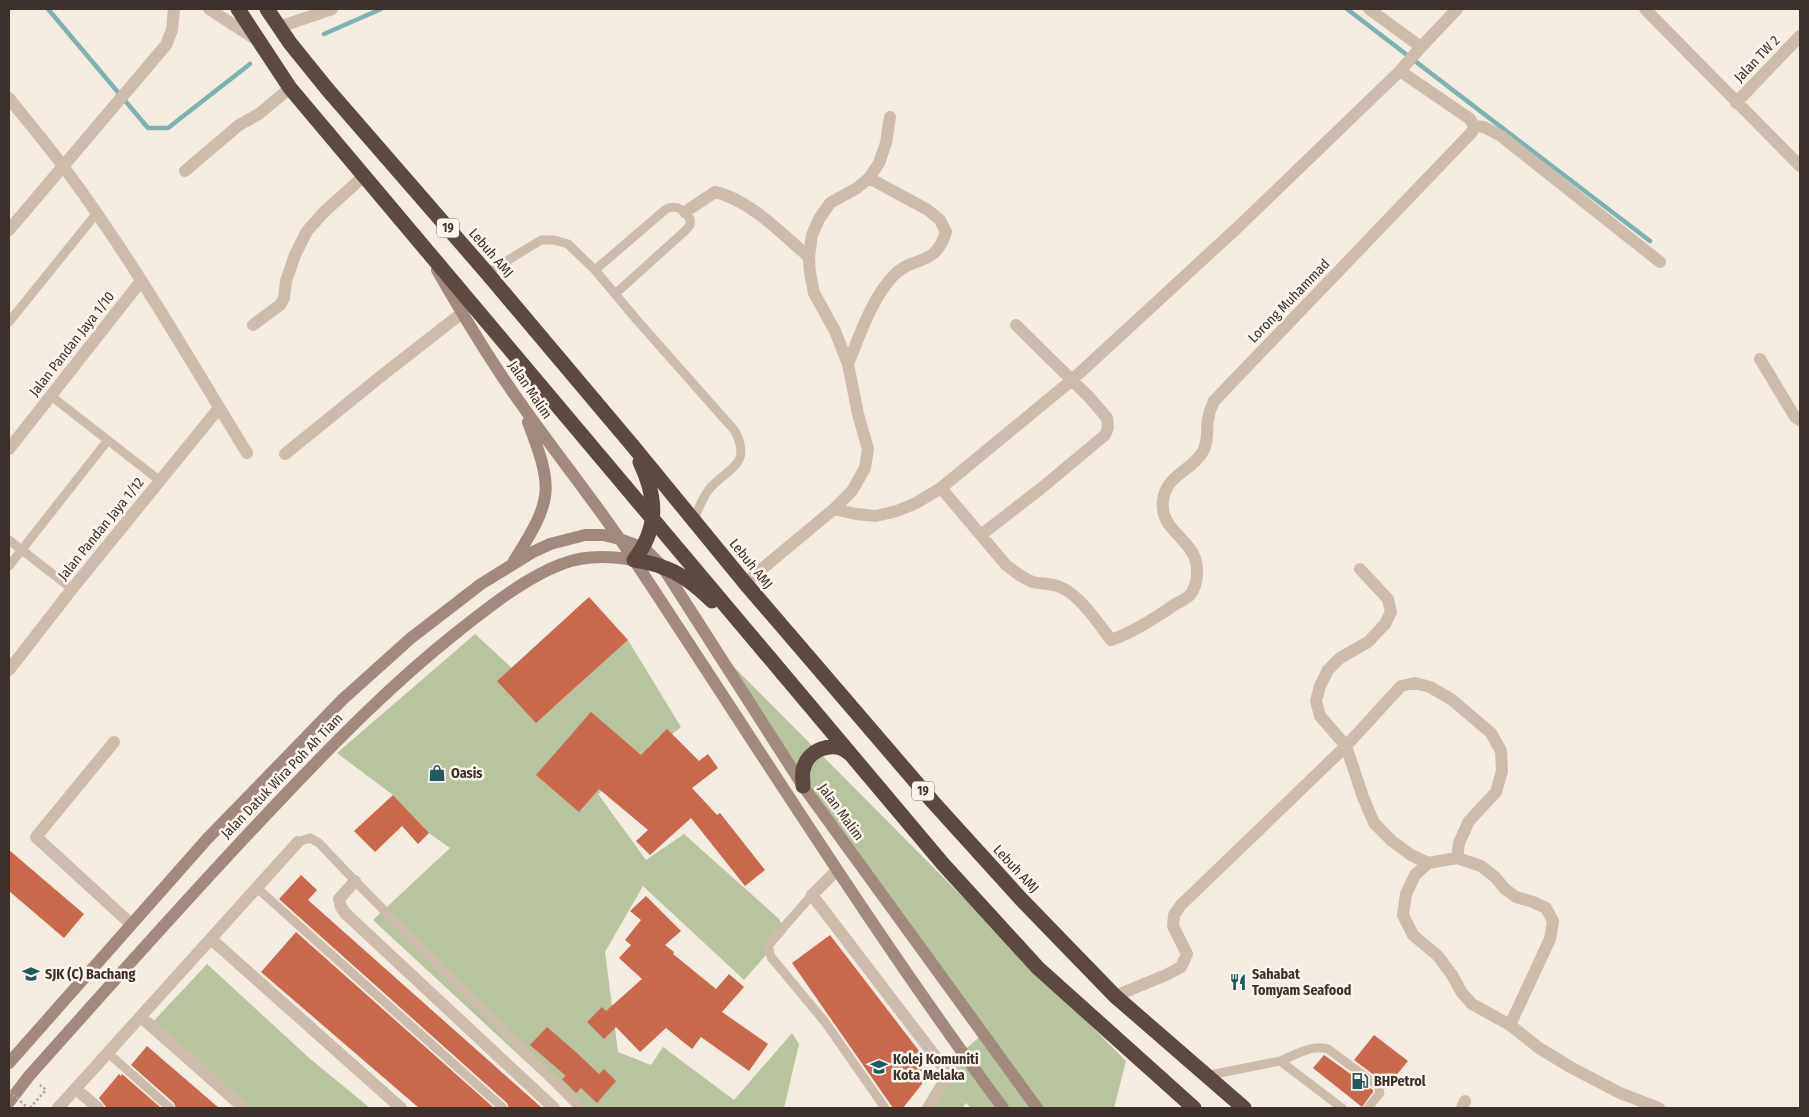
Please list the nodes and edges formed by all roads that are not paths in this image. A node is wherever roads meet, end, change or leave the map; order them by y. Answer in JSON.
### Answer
{"nodes":[{"id":1,"x":174,"y":9,"type":"edge"},
{"id":2,"x":209,"y":9,"type":"edge"},
{"id":3,"x":238,"y":9,"type":"edge"},
{"id":4,"x":267,"y":9,"type":"edge"},
{"id":5,"x":332,"y":9,"type":"edge"},
{"id":6,"x":1369,"y":9,"type":"edge"},
{"id":7,"x":1457,"y":9,"type":"edge"},
{"id":8,"x":1645,"y":9,"type":"edge"},
{"id":9,"x":279,"y":27,"type":"junction"},
{"id":10,"x":1800,"y":36,"type":"edge"},
{"id":11,"x":261,"y":42,"type":"junction"},
{"id":12,"x":1418,"y":50,"type":"junction"},
{"id":13,"x":1402,"y":68,"type":"junction"},
{"id":14,"x":290,"y":88,"type":"junction"},
{"id":15,"x":9,"y":98,"type":"edge"},
{"id":16,"x":1736,"y":102,"type":"junction"},
{"id":17,"x":890,"y":117,"type":"dead end"},
{"id":18,"x":1474,"y":126,"type":"junction"},
{"id":19,"x":63,"y":166,"type":"junction"},
{"id":20,"x":1800,"y":166,"type":"edge"},
{"id":21,"x":185,"y":171,"type":"dead end"},
{"id":22,"x":364,"y":176,"type":"junction"},
{"id":23,"x":869,"y":178,"type":"junction"},
{"id":24,"x":685,"y":212,"type":"junction"},
{"id":25,"x":96,"y":214,"type":"junction"},
{"id":26,"x":9,"y":230,"type":"edge"},
{"id":27,"x":426,"y":250,"type":"junction"},
{"id":28,"x":809,"y":257,"type":"junction"},
{"id":29,"x":1660,"y":262,"type":"dead end"},
{"id":30,"x":595,"y":270,"type":"junction"},
{"id":31,"x":486,"y":273,"type":"junction"},
{"id":32,"x":141,"y":281,"type":"junction"},
{"id":33,"x":615,"y":294,"type":"junction"},
{"id":34,"x":462,"y":314,"type":"junction"},
{"id":35,"x":9,"y":322,"type":"edge"},
{"id":36,"x":254,"y":325,"type":"dead end"},
{"id":37,"x":1016,"y":325,"type":"dead end"},
{"id":38,"x":1760,"y":359,"type":"dead end"},
{"id":39,"x":848,"y":364,"type":"junction"},
{"id":40,"x":1072,"y":380,"type":"junction"},
{"id":41,"x":51,"y":396,"type":"junction"},
{"id":42,"x":522,"y":406,"type":"junction"},
{"id":43,"x":219,"y":408,"type":"junction"},
{"id":44,"x":1800,"y":420,"type":"edge"},
{"id":45,"x":108,"y":440,"type":"junction"},
{"id":46,"x":632,"y":445,"type":"junction"},
{"id":47,"x":9,"y":448,"type":"edge"},
{"id":48,"x":247,"y":454,"type":"dead end"},
{"id":49,"x":285,"y":454,"type":"dead end"},
{"id":50,"x":159,"y":480,"type":"junction"},
{"id":51,"x":941,"y":488,"type":"junction"},
{"id":52,"x":834,"y":510,"type":"junction"},
{"id":53,"x":654,"y":518,"type":"junction"},
{"id":54,"x":694,"y":520,"type":"junction"},
{"id":55,"x":981,"y":535,"type":"junction"},
{"id":56,"x":620,"y":539,"type":"junction"},
{"id":57,"x":9,"y":540,"type":"edge"},
{"id":58,"x":644,"y":548,"type":"junction"},
{"id":59,"x":21,"y":550,"type":"junction"},
{"id":60,"x":634,"y":560,"type":"junction"},
{"id":61,"x":513,"y":563,"type":"junction"},
{"id":62,"x":9,"y":566,"type":"edge"},
{"id":63,"x":662,"y":566,"type":"junction"},
{"id":64,"x":1360,"y":569,"type":"dead end"},
{"id":65,"x":745,"y":583,"type":"junction"},
{"id":66,"x":72,"y":589,"type":"junction"},
{"id":67,"x":774,"y":663,"type":"junction"},
{"id":68,"x":9,"y":670,"type":"edge"},
{"id":69,"x":114,"y":742,"type":"dead end"},
{"id":70,"x":1346,"y":746,"type":"junction"},
{"id":71,"x":856,"y":759,"type":"junction"},
{"id":72,"x":803,"y":786,"type":"junction"},
{"id":73,"x":298,"y":842,"type":"joint"},
{"id":74,"x":1457,"y":858,"type":"junction"},
{"id":75,"x":1428,"y":863,"type":"junction"},
{"id":76,"x":837,"y":870,"type":"junction"},
{"id":77,"x":354,"y":881,"type":"junction"},
{"id":78,"x":257,"y":888,"type":"junction"},
{"id":79,"x":812,"y":895,"type":"junction"},
{"id":80,"x":131,"y":924,"type":"junction"},
{"id":81,"x":211,"y":939,"type":"junction"},
{"id":82,"x":1115,"y":996,"type":"junction"},
{"id":83,"x":141,"y":1016,"type":"junction"},
{"id":84,"x":1510,"y":1025,"type":"junction"},
{"id":85,"x":962,"y":1052,"type":"junction"},
{"id":86,"x":108,"y":1053,"type":"junction"},
{"id":87,"x":1280,"y":1061,"type":"junction"},
{"id":88,"x":9,"y":1063,"type":"edge"},
{"id":89,"x":948,"y":1073,"type":"junction"},
{"id":90,"x":1205,"y":1076,"type":"junction"},
{"id":91,"x":76,"y":1089,"type":"junction"},
{"id":92,"x":9,"y":1102,"type":"edge"},
{"id":93,"x":58,"y":1108,"type":"edge"},
{"id":94,"x":98,"y":1108,"type":"edge"},
{"id":95,"x":170,"y":1108,"type":"edge"},
{"id":96,"x":244,"y":1108,"type":"edge"},
{"id":97,"x":401,"y":1108,"type":"edge"},
{"id":98,"x":503,"y":1108,"type":"edge"},
{"id":99,"x":554,"y":1108,"type":"edge"},
{"id":100,"x":580,"y":1108,"type":"edge"},
{"id":101,"x":885,"y":1108,"type":"edge"},
{"id":102,"x":928,"y":1108,"type":"edge"},
{"id":103,"x":1003,"y":1108,"type":"edge"},
{"id":104,"x":1037,"y":1108,"type":"edge"},
{"id":105,"x":1194,"y":1108,"type":"edge"},
{"id":106,"x":1244,"y":1108,"type":"edge"},
{"id":107,"x":1342,"y":1108,"type":"edge"},
{"id":108,"x":1368,"y":1108,"type":"edge"},
{"id":109,"x":1659,"y":1108,"type":"edge"}],
"edges":[{"from":1,"to":19,"type":"street"},
{"from":2,"to":11,"type":"street"},
{"from":3,"to":11,"type":"highway","number":"19"},
{"from":4,"to":9,"type":"highway","name":"Lebuh AMJ","number":"19"},
{"from":5,"to":9,"type":"street"},
{"from":6,"to":12,"type":"street"},
{"from":7,"to":12,"type":"street"},
{"from":8,"to":16,"type":"street"},
{"from":9,"to":31,"type":"highway","name":"Lebuh AMJ","number":"19"},
{"from":10,"to":16,"type":"street","name":"Jalan TW 2"},
{"from":11,"to":14,"type":"highway","number":"19"},
{"from":12,"to":13,"type":"street"},
{"from":13,"to":18,"type":"street"},
{"from":13,"to":40,"type":"street"},
{"from":14,"to":21,"type":"street"},
{"from":14,"to":22,"type":"highway","number":"19"},
{"from":15,"to":19,"type":"street"},
{"from":16,"to":20,"type":"street"},
{"from":17,"to":23,"type":"street"},
{"from":18,"to":29,"type":"street"},
{"from":18,"to":55,"type":"street","name":"Lorong Muhammad"},
{"from":19,"to":25,"type":"street"},
{"from":19,"to":26,"type":"street"},
{"from":22,"to":27,"type":"highway","number":"19"},
{"from":22,"to":36,"type":"street"},
{"from":23,"to":28,"type":"street"},
{"from":23,"to":39,"type":"street"},
{"from":24,"to":28,"type":"street"},
{"from":24,"to":30,"type":"lane"},
{"from":24,"to":33,"type":"lane"},
{"from":25,"to":32,"type":"street"},
{"from":25,"to":35,"type":"lane"},
{"from":27,"to":34,"type":"main road","name":"Jalan Malim","number":"19"},
{"from":27,"to":53,"type":"highway","number":"19"},
{"from":28,"to":39,"type":"street"},
{"from":30,"to":31,"type":"lane"},
{"from":30,"to":33,"type":"lane"},
{"from":31,"to":46,"type":"highway","name":"Lebuh AMJ","number":"19"},
{"from":32,"to":41,"type":"street","name":"Jalan Pandan Jaya 1/10"},
{"from":32,"to":43,"type":"street"},
{"from":33,"to":54,"type":"lane"},
{"from":34,"to":42,"type":"main road","name":"Jalan Malim","number":"19"},
{"from":34,"to":49,"type":"street"},
{"from":37,"to":40,"type":"street"},
{"from":38,"to":44,"type":"street"},
{"from":39,"to":52,"type":"street"},
{"from":40,"to":51,"type":"street"},
{"from":40,"to":55,"type":"street"},
{"from":41,"to":45,"type":"lane"},
{"from":41,"to":47,"type":"street","name":"Jalan Pandan Jaya 1/10"},
{"from":42,"to":56,"type":"main road","name":"Jalan Malim","number":"19"},
{"from":42,"to":61,"type":"main road"},
{"from":43,"to":48,"type":"street"},
{"from":43,"to":50,"type":"street","name":"Jalan Pandan Jaya 1/12"},
{"from":45,"to":50,"type":"lane"},
{"from":45,"to":59,"type":"lane"},
{"from":46,"to":53,"type":"highway"},
{"from":46,"to":54,"type":"highway","name":"Lebuh AMJ","number":"19"},
{"from":50,"to":66,"type":"street","name":"Jalan Pandan Jaya 1/12"},
{"from":51,"to":52,"type":"street"},
{"from":51,"to":55,"type":"street"},
{"from":52,"to":65,"type":"street"},
{"from":53,"to":58,"type":"highway"},
{"from":53,"to":67,"type":"highway","number":"19"},
{"from":54,"to":65,"type":"highway","name":"Lebuh AMJ","number":"19"},
{"from":56,"to":58,"type":"main road","name":"Jalan Malim"},
{"from":56,"to":60,"type":"main road","name":"Jalan Malim","number":"19"},
{"from":56,"to":61,"type":"main road","name":"Jalan Datuk Wira Poh Ah Tiam"},
{"from":57,"to":59,"type":"lane"},
{"from":58,"to":60,"type":"highway"},
{"from":58,"to":63,"type":"main road","name":"Jalan Malim"},
{"from":59,"to":62,"type":"lane"},
{"from":59,"to":66,"type":"lane"},
{"from":60,"to":63,"type":"highway"},
{"from":60,"to":76,"type":"main road","name":"Jalan Malim","number":"19"},
{"from":60,"to":92,"type":"main road","name":"Jalan Datuk Wira Poh Ah Tiam"},
{"from":61,"to":80,"type":"main road","name":"Jalan Datuk Wira Poh Ah Tiam"},
{"from":63,"to":67,"type":"highway"},
{"from":63,"to":72,"type":"main road","name":"Jalan Malim"},
{"from":64,"to":70,"type":"street"},
{"from":65,"to":82,"type":"highway","name":"Lebuh AMJ","number":"19"},
{"from":66,"to":68,"type":"street","name":"Jalan Pandan Jaya 1/12"},
{"from":67,"to":71,"type":"highway","number":"19"},
{"from":69,"to":80,"type":"street"},
{"from":70,"to":74,"type":"street"},
{"from":70,"to":75,"type":"street"},
{"from":70,"to":82,"type":"street"},
{"from":71,"to":72,"type":"highway"},
{"from":71,"to":105,"type":"highway","number":"19"},
{"from":72,"to":104,"type":"main road","name":"Jalan Malim"},
{"from":73,"to":77,"type":"lane"},
{"from":73,"to":78,"type":"street"},
{"from":74,"to":75,"type":"street"},
{"from":74,"to":84,"type":"street"},
{"from":75,"to":84,"type":"street"},
{"from":76,"to":79,"type":"street"},
{"from":76,"to":85,"type":"main road","name":"Jalan Malim","number":"19"},
{"from":77,"to":99,"type":"street"},
{"from":77,"to":100,"type":"lane"},
{"from":78,"to":81,"type":"street"},
{"from":78,"to":98,"type":"lane"},
{"from":79,"to":89,"type":"street"},
{"from":79,"to":101,"type":"lane"},
{"from":80,"to":88,"type":"main road","name":"Jalan Datuk Wira Poh Ah Tiam"},
{"from":81,"to":83,"type":"street"},
{"from":81,"to":97,"type":"street"},
{"from":82,"to":90,"type":"highway","name":"Lebuh AMJ","number":"19"},
{"from":83,"to":86,"type":"street"},
{"from":83,"to":96,"type":"street"},
{"from":84,"to":109,"type":"street"},
{"from":85,"to":89,"type":"street"},
{"from":85,"to":103,"type":"main road","name":"Jalan Malim","number":"19"},
{"from":86,"to":91,"type":"street"},
{"from":86,"to":95,"type":"lane"},
{"from":87,"to":90,"type":"lane"},
{"from":87,"to":107,"type":"lane"},
{"from":87,"to":108,"type":"lane"},
{"from":89,"to":102,"type":"street"},
{"from":90,"to":106,"type":"highway","name":"Lebuh AMJ","number":"19"},
{"from":91,"to":93,"type":"street"},
{"from":91,"to":94,"type":"street"}]}
